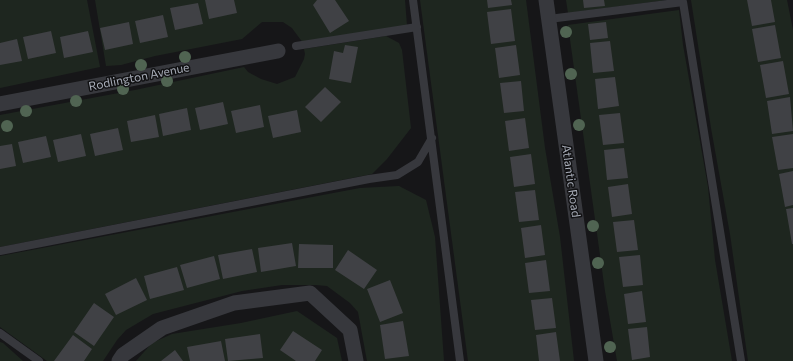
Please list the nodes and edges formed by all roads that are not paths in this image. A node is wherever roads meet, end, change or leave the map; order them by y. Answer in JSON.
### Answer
{"nodes":[{"id":1,"x":413,"y":0,"type":"edge"},
{"id":2,"x":546,"y":0,"type":"edge"},
{"id":3,"x":683,"y":1,"type":"edge"},
{"id":4,"x":548,"y":19,"type":"junction"},
{"id":5,"x":417,"y":27,"type":"junction"},
{"id":6,"x":296,"y":46,"type":"dead end"},
{"id":7,"x":278,"y":52,"type":"dead end"},
{"id":8,"x":0,"y":104,"type":"edge"},
{"id":9,"x":432,"y":138,"type":"junction"},
{"id":10,"x":0,"y":251,"type":"edge"},
{"id":11,"x":0,"y":333,"type":"edge"},
{"id":12,"x":40,"y":361,"type":"edge"},
{"id":13,"x":119,"y":361,"type":"edge"},
{"id":14,"x":356,"y":361,"type":"edge"},
{"id":15,"x":460,"y":361,"type":"edge"},
{"id":16,"x":596,"y":361,"type":"edge"},
{"id":17,"x":741,"y":361,"type":"edge"}],
"edges":[{"from":1,"to":5,"type":"lane"},
{"from":2,"to":4,"type":"street","name":"Atlantic Road"},
{"from":3,"to":4,"type":"lane"},
{"from":3,"to":17,"type":"lane"},
{"from":4,"to":16,"type":"street","name":"Atlantic Road"},
{"from":5,"to":6,"type":"lane"},
{"from":5,"to":9,"type":"lane"},
{"from":7,"to":8,"type":"street","name":"Rodlington Avenue"},
{"from":9,"to":10,"type":"lane"},
{"from":9,"to":15,"type":"lane"},
{"from":11,"to":12,"type":"lane"},
{"from":13,"to":14,"type":"street"}]}
